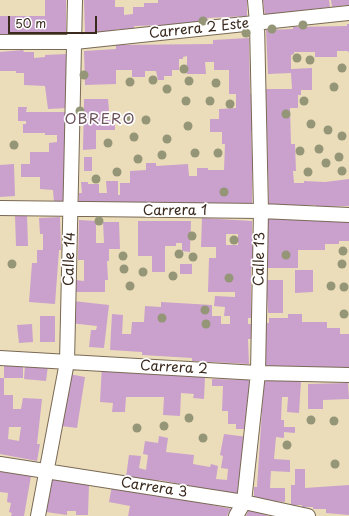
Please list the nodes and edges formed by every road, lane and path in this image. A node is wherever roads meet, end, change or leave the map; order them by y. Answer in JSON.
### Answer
{"nodes":[{"id":1,"x":75,"y":0,"type":"edge"},
{"id":2,"x":255,"y":0,"type":"edge"},
{"id":3,"x":349,"y":12,"type":"edge"},
{"id":4,"x":257,"y":23,"type":"junction"},
{"id":5,"x":0,"y":42,"type":"edge"},
{"id":6,"x":75,"y":42,"type":"junction"},
{"id":7,"x":0,"y":208,"type":"edge"},
{"id":8,"x":72,"y":210,"type":"junction"},
{"id":9,"x":261,"y":211,"type":"junction"},
{"id":10,"x":349,"y":215,"type":"edge"},
{"id":11,"x":0,"y":358,"type":"edge"},
{"id":12,"x":67,"y":362,"type":"junction"},
{"id":13,"x":258,"y":373,"type":"junction"},
{"id":14,"x":349,"y":375,"type":"edge"},
{"id":15,"x":0,"y":464,"type":"edge"},
{"id":16,"x":47,"y":470,"type":"junction"},
{"id":17,"x":244,"y":502,"type":"junction"},
{"id":18,"x":38,"y":516,"type":"edge"},
{"id":19,"x":236,"y":516,"type":"edge"},
{"id":20,"x":308,"y":516,"type":"edge"}],
"edges":[{"from":1,"to":6,"type":"street","name":"Calle 14"},
{"from":2,"to":4,"type":"street","name":"Calle 13"},
{"from":3,"to":4,"type":"street","name":"Carrera 2 Este"},
{"from":4,"to":6,"type":"street","name":"Carrera 2 Este"},
{"from":4,"to":9,"type":"street","name":"Calle 13"},
{"from":5,"to":6,"type":"street","name":"Carrera 2 Este"},
{"from":6,"to":8,"type":"street","name":"Calle 14"},
{"from":7,"to":8,"type":"street","name":"Carrera 1"},
{"from":8,"to":9,"type":"street","name":"Carrera 1"},
{"from":8,"to":12,"type":"street","name":"Calle 14"},
{"from":9,"to":10,"type":"street","name":"Carrera 1"},
{"from":9,"to":13,"type":"street","name":"Calle 13"},
{"from":11,"to":12,"type":"street","name":"Carrera 2"},
{"from":12,"to":13,"type":"street","name":"Carrera 2"},
{"from":12,"to":16,"type":"street","name":"Calle 14"},
{"from":13,"to":14,"type":"street","name":"Carrera 2"},
{"from":13,"to":17,"type":"street","name":"Calle 13"},
{"from":15,"to":16,"type":"street","name":"Carrera 3"},
{"from":16,"to":17,"type":"street","name":"Carrera 3"},
{"from":16,"to":18,"type":"street","name":"Calle 14"},
{"from":17,"to":19,"type":"street","name":"Calle 13"},
{"from":17,"to":20,"type":"street","name":"Carrera 3"}]}
